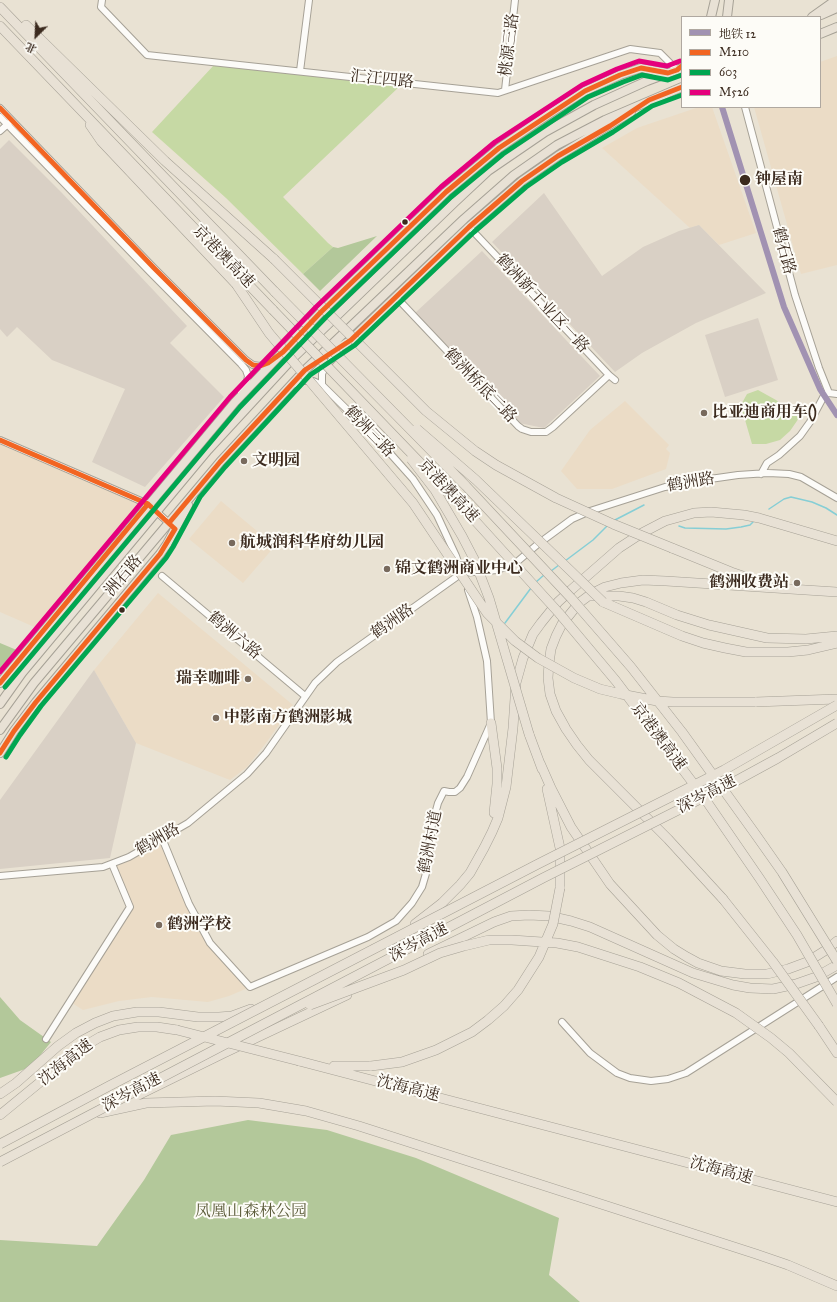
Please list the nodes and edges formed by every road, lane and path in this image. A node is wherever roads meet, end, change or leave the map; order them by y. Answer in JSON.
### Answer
{"nodes":[{"id":1,"x":0,"y":0,"type":"edge"},
{"id":2,"x":102,"y":0,"type":"edge"},
{"id":3,"x":309,"y":0,"type":"edge"},
{"id":4,"x":515,"y":0,"type":"edge"},
{"id":5,"x":715,"y":0,"type":"edge"},
{"id":6,"x":836,"y":0,"type":"edge"},
{"id":7,"x":728,"y":4,"type":"edge"},
{"id":8,"x":0,"y":7,"type":"edge"},
{"id":9,"x":837,"y":8,"type":"edge"},
{"id":10,"x":712,"y":16,"type":"edge"},
{"id":11,"x":727,"y":16,"type":"edge"},
{"id":12,"x":731,"y":16,"type":"edge"},
{"id":13,"x":814,"y":16,"type":"edge"},
{"id":14,"x":816,"y":16,"type":"edge"},
{"id":15,"x":0,"y":26,"type":"edge"},
{"id":16,"x":837,"y":27,"type":"edge"},
{"id":17,"x":821,"y":34,"type":"edge"},
{"id":18,"x":680,"y":68,"type":"edge"},
{"id":19,"x":300,"y":71,"type":"junction"},
{"id":20,"x":668,"y":73,"type":"junction"},
{"id":21,"x":681,"y":87,"type":"edge"},
{"id":22,"x":505,"y":90,"type":"junction"},
{"id":23,"x":649,"y":100,"type":"junction"},
{"id":24,"x":73,"y":101,"type":"junction"},
{"id":25,"x":0,"y":108,"type":"edge"},
{"id":26,"x":745,"y":108,"type":"edge"},
{"id":27,"x":0,"y":116,"type":"edge"},
{"id":28,"x":10,"y":122,"type":"junction"},
{"id":29,"x":0,"y":131,"type":"edge"},
{"id":30,"x":464,"y":219,"type":"junction"},
{"id":31,"x":469,"y":228,"type":"junction"},
{"id":32,"x":444,"y":252,"type":"junction"},
{"id":33,"x":396,"y":297,"type":"junction"},
{"id":34,"x":273,"y":310,"type":"junction"},
{"id":35,"x":351,"y":340,"type":"junction"},
{"id":36,"x":283,"y":352,"type":"junction"},
{"id":37,"x":305,"y":370,"type":"junction"},
{"id":38,"x":609,"y":375,"type":"junction"},
{"id":39,"x":615,"y":380,"type":"dead end"},
{"id":40,"x":322,"y":384,"type":"junction"},
{"id":41,"x":291,"y":385,"type":"junction"},
{"id":42,"x":366,"y":385,"type":"junction"},
{"id":43,"x":829,"y":393,"type":"junction"},
{"id":44,"x":837,"y":394,"type":"edge"},
{"id":45,"x":235,"y":402,"type":"junction"},
{"id":46,"x":0,"y":440,"type":"edge"},
{"id":47,"x":761,"y":474,"type":"junction"},
{"id":48,"x":194,"y":493,"type":"junction"},
{"id":49,"x":837,"y":498,"type":"edge"},
{"id":50,"x":148,"y":504,"type":"junction"},
{"id":51,"x":157,"y":512,"type":"junction"},
{"id":52,"x":169,"y":523,"type":"junction"},
{"id":53,"x":176,"y":529,"type":"junction"},
{"id":54,"x":837,"y":541,"type":"edge"},
{"id":55,"x":462,"y":573,"type":"junction"},
{"id":56,"x":162,"y":576,"type":"dead end"},
{"id":57,"x":785,"y":589,"type":"junction"},
{"id":58,"x":837,"y":592,"type":"edge"},
{"id":59,"x":588,"y":596,"type":"junction"},
{"id":60,"x":837,"y":636,"type":"edge"},
{"id":61,"x":837,"y":643,"type":"edge"},
{"id":62,"x":0,"y":683,"type":"edge"},
{"id":63,"x":305,"y":696,"type":"junction"},
{"id":64,"x":837,"y":699,"type":"edge"},
{"id":65,"x":0,"y":704,"type":"edge"},
{"id":66,"x":837,"y":705,"type":"edge"},
{"id":67,"x":492,"y":723,"type":"junction"},
{"id":68,"x":837,"y":723,"type":"edge"},
{"id":69,"x":0,"y":730,"type":"edge"},
{"id":70,"x":0,"y":753,"type":"edge"},
{"id":71,"x":540,"y":763,"type":"junction"},
{"id":72,"x":162,"y":838,"type":"junction"},
{"id":73,"x":484,"y":848,"type":"junction"},
{"id":74,"x":112,"y":864,"type":"junction"},
{"id":75,"x":0,"y":876,"type":"edge"},
{"id":76,"x":837,"y":941,"type":"edge"},
{"id":77,"x":837,"y":961,"type":"edge"},
{"id":78,"x":837,"y":965,"type":"edge"},
{"id":79,"x":837,"y":978,"type":"edge"},
{"id":80,"x":837,"y":1004,"type":"edge"},
{"id":81,"x":272,"y":1019,"type":"junction"},
{"id":82,"x":562,"y":1022,"type":"dead end"},
{"id":83,"x":46,"y":1039,"type":"dead end"},
{"id":84,"x":837,"y":1053,"type":"edge"},
{"id":85,"x":299,"y":1061,"type":"junction"},
{"id":86,"x":0,"y":1094,"type":"edge"},
{"id":87,"x":837,"y":1102,"type":"edge"},
{"id":88,"x":100,"y":1113,"type":"junction"},
{"id":89,"x":0,"y":1116,"type":"edge"},
{"id":90,"x":0,"y":1144,"type":"edge"},
{"id":91,"x":0,"y":1162,"type":"edge"},
{"id":92,"x":0,"y":1166,"type":"edge"},
{"id":93,"x":837,"y":1202,"type":"edge"},
{"id":94,"x":837,"y":1286,"type":"edge"}],
"edges":[{"from":1,"to":57,"type":"highway","bridge":true},
{"from":2,"to":19,"type":"street","name":"汇江四路"},
{"from":3,"to":19,"type":"street"},
{"from":4,"to":22,"type":"street","name":"桃源三路"},
{"from":5,"to":10,"type":"main road"},
{"from":6,"to":13,"type":"main road"},
{"from":7,"to":11,"type":"main road"},
{"from":7,"to":12,"type":"main road"},
{"from":8,"to":42,"type":"highway","name":"京港澳高速","bridge":true},
{"from":9,"to":14,"type":"main road"},
{"from":15,"to":24,"type":"highway","name":"京港澳高速"},
{"from":16,"to":17,"type":"main road"},
{"from":18,"to":20,"type":"main road","name":"洲石路"},
{"from":18,"to":22,"type":"street","name":"汇江四路"},
{"from":19,"to":22,"type":"street","name":"汇江四路"},
{"from":20,"to":36,"type":"main road"},
{"from":20,"to":51,"type":"main road","name":"洲石路"},
{"from":21,"to":23,"type":"main road","name":"洲石路"},
{"from":23,"to":30,"type":"main road","name":"洲石路"},
{"from":23,"to":31,"type":"main road"},
{"from":24,"to":34,"type":"highway","name":"京港澳高速"},
{"from":24,"to":64,"type":"highway","bridge":true},
{"from":25,"to":28,"type":"street"},
{"from":26,"to":43,"type":"street","name":"鹤石路"},
{"from":27,"to":28,"type":"street"},
{"from":28,"to":29,"type":"street"},
{"from":28,"to":36,"type":"street"},
{"from":28,"to":45,"type":"street"},
{"from":30,"to":32,"type":"main road"},
{"from":30,"to":37,"type":"main road","name":"洲石路"},
{"from":31,"to":32,"type":"main road"},
{"from":31,"to":38,"type":"street","name":"鹤洲新工业区一路"},
{"from":32,"to":33,"type":"main road"},
{"from":33,"to":35,"type":"main road"},
{"from":33,"to":38,"type":"street","name":"鹤洲桥底二路"},
{"from":34,"to":71,"type":"highway","bridge":true},
{"from":34,"to":80,"type":"highway","name":"京港澳高速","bridge":true},
{"from":35,"to":37,"type":"main road"},
{"from":35,"to":40,"type":"street"},
{"from":36,"to":45,"type":"main road"},
{"from":37,"to":41,"type":"main road","name":"洲石路"},
{"from":38,"to":39,"type":"street","name":"鹤洲新工业区一路"},
{"from":40,"to":41,"type":"street"},
{"from":40,"to":55,"type":"street","name":"鹤洲三路"},
{"from":41,"to":48,"type":"main road","name":"洲石路"},
{"from":42,"to":61,"type":"highway","bridge":true},
{"from":42,"to":77,"type":"highway","name":"京港澳高速","bridge":true},
{"from":43,"to":44,"type":"street"},
{"from":43,"to":47,"type":"street"},
{"from":45,"to":50,"type":"main road"},
{"from":46,"to":50,"type":"street"},
{"from":47,"to":49,"type":"street","name":"鹤洲路"},
{"from":47,"to":55,"type":"street","name":"鹤洲路"},
{"from":48,"to":52,"type":"main road","name":"洲石路"},
{"from":48,"to":53,"type":"main road"},
{"from":50,"to":51,"type":"street"},
{"from":50,"to":62,"type":"main road"},
{"from":51,"to":52,"type":"street"},
{"from":51,"to":65,"type":"main road","name":"洲石路"},
{"from":52,"to":53,"type":"street"},
{"from":52,"to":69,"type":"main road","name":"洲石路"},
{"from":53,"to":70,"type":"main road"},
{"from":54,"to":73,"type":"highway"},
{"from":55,"to":63,"type":"street","name":"鹤洲路"},
{"from":55,"to":67,"type":"street","name":"鹤洲村道"},
{"from":56,"to":63,"type":"street","name":"鹤洲六路"},
{"from":57,"to":58,"type":"highway"},
{"from":57,"to":59,"type":"highway"},
{"from":59,"to":60,"type":"highway"},
{"from":59,"to":84,"type":"highway","bridge":true},
{"from":63,"to":72,"type":"street","name":"鹤洲路"},
{"from":66,"to":90,"type":"highway","name":"深岑高速","bridge":true},
{"from":67,"to":72,"type":"street","name":"鹤洲村道"},
{"from":67,"to":73,"type":"highway"},
{"from":68,"to":81,"type":"highway","name":"深岑高速","bridge":true},
{"from":71,"to":76,"type":"highway"},
{"from":71,"to":85,"type":"highway","bridge":true},
{"from":72,"to":74,"type":"street","name":"鹤洲路"},
{"from":73,"to":86,"type":"highway"},
{"from":74,"to":75,"type":"street","name":"鹤洲路"},
{"from":74,"to":83,"type":"street"},
{"from":78,"to":88,"type":"highway"},
{"from":79,"to":82,"type":"street"},
{"from":81,"to":87,"type":"highway","bridge":true},
{"from":81,"to":91,"type":"highway","name":"深岑高速","bridge":true},
{"from":85,"to":89,"type":"highway","name":"沈海高速","bridge":true},
{"from":85,"to":93,"type":"highway","name":"沈海高速"},
{"from":88,"to":92,"type":"highway"},
{"from":88,"to":94,"type":"highway"}]}
